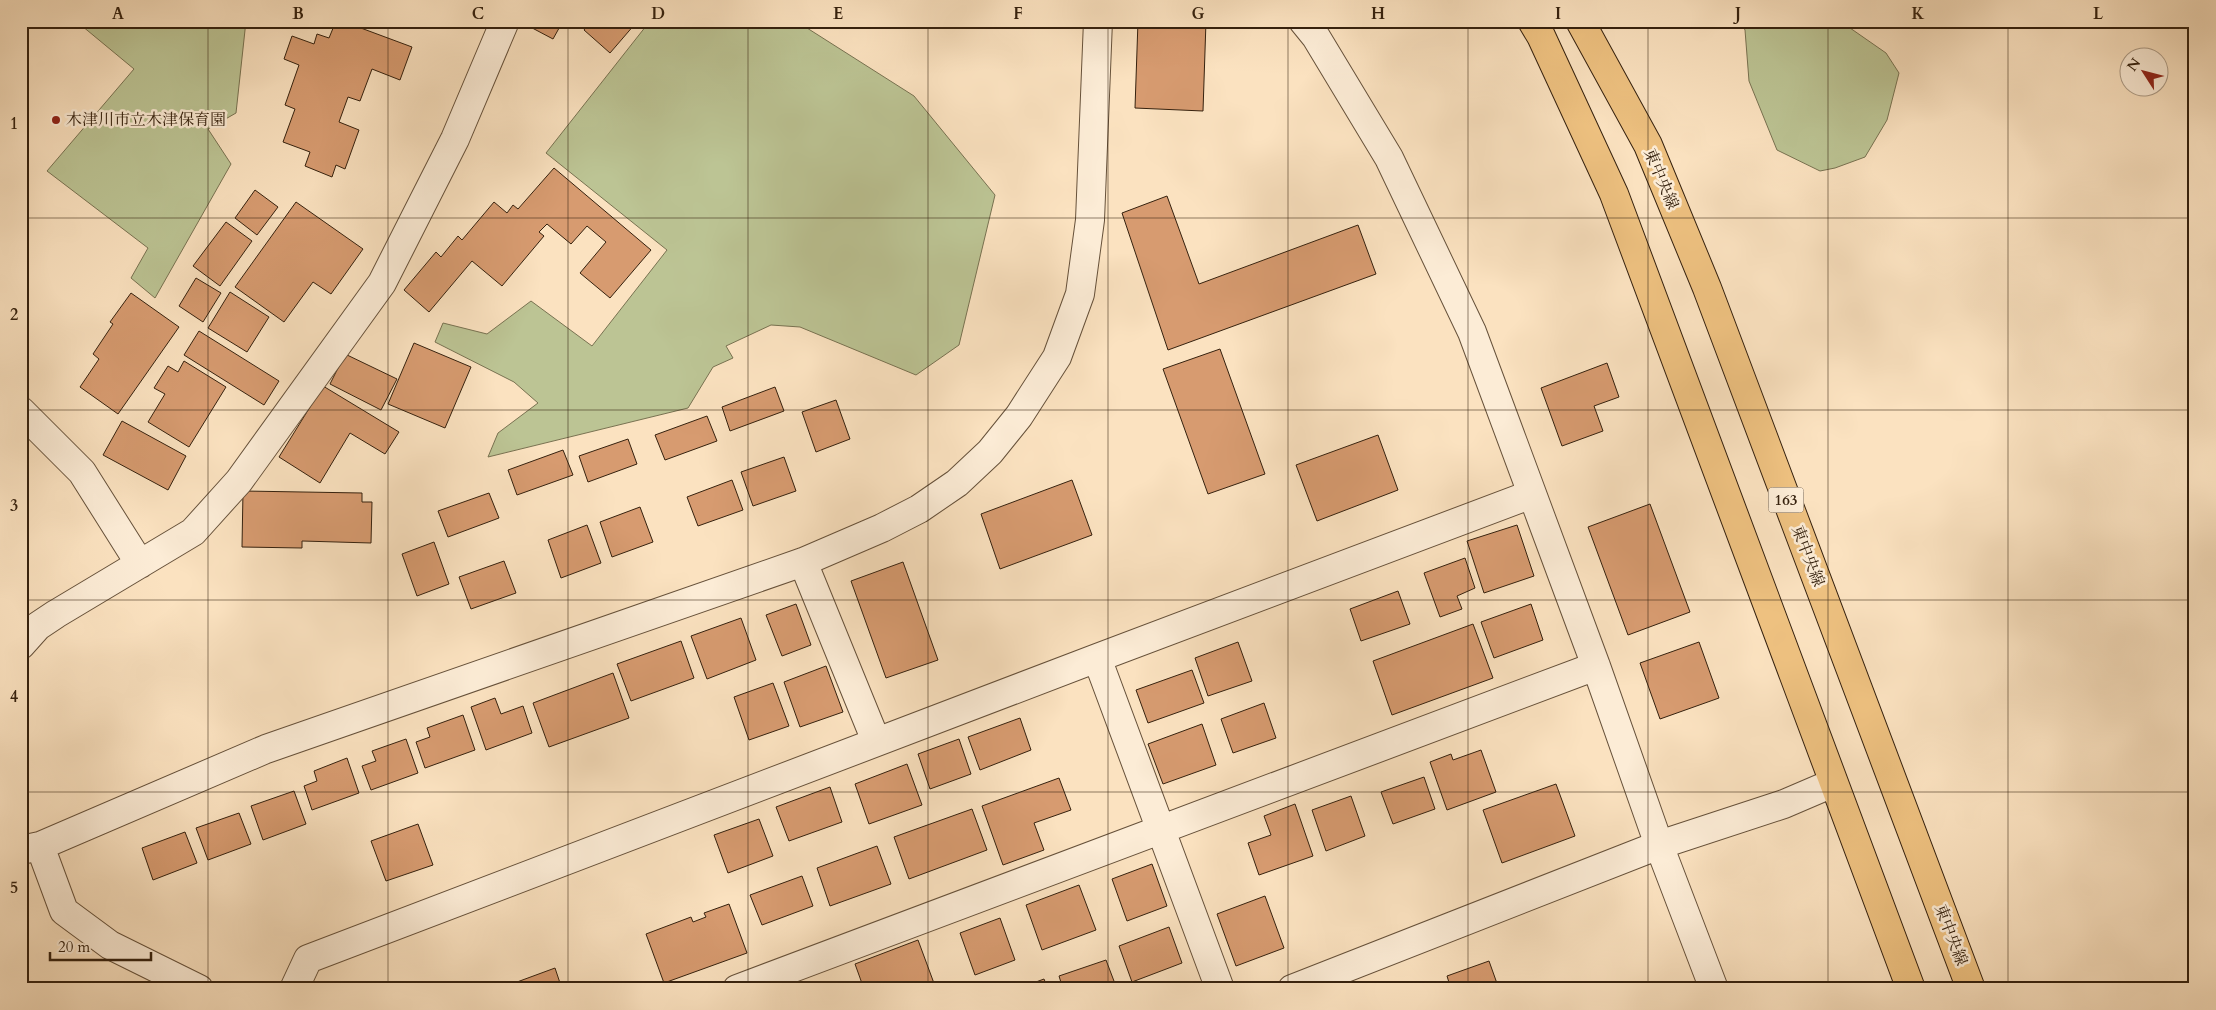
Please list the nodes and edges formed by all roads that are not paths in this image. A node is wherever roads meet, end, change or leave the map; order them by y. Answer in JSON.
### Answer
{"nodes":[{"id":1,"x":505,"y":21,"type":"edge"},
{"id":2,"x":1098,"y":21,"type":"edge"},
{"id":3,"x":1303,"y":21,"type":"edge"},
{"id":4,"x":1532,"y":21,"type":"edge"},
{"id":5,"x":1580,"y":21,"type":"edge"},
{"id":6,"x":21,"y":410,"type":"edge"},
{"id":7,"x":1532,"y":494,"type":"junction"},
{"id":8,"x":803,"y":562,"type":"junction"},
{"id":9,"x":140,"y":564,"type":"junction"},
{"id":10,"x":21,"y":645,"type":"edge"},
{"id":11,"x":1097,"y":658,"type":"junction"},
{"id":12,"x":1596,"y":666,"type":"junction"},
{"id":13,"x":876,"y":741,"type":"junction"},
{"id":14,"x":1833,"y":783,"type":"junction"},
{"id":15,"x":1161,"y":830,"type":"junction"},
{"id":16,"x":1659,"y":844,"type":"junction"},
{"id":17,"x":31,"y":848,"type":"edge"},
{"id":18,"x":198,"y":989,"type":"edge"},
{"id":19,"x":294,"y":989,"type":"edge"},
{"id":20,"x":737,"y":989,"type":"edge"},
{"id":21,"x":1220,"y":989,"type":"edge"},
{"id":22,"x":1292,"y":989,"type":"edge"},
{"id":23,"x":1714,"y":989,"type":"edge"},
{"id":24,"x":1911,"y":989,"type":"edge"},
{"id":25,"x":1971,"y":989,"type":"edge"}],
"edges":[{"from":1,"to":9,"type":"street"},
{"from":2,"to":8,"type":"street"},
{"from":3,"to":7,"type":"street"},
{"from":4,"to":14,"type":"highway"},
{"from":5,"to":25,"type":"highway","name":"東中央線","number":"163"},
{"from":6,"to":9,"type":"street"},
{"from":7,"to":11,"type":"street"},
{"from":7,"to":12,"type":"street"},
{"from":8,"to":13,"type":"street"},
{"from":8,"to":17,"type":"street"},
{"from":9,"to":10,"type":"street"},
{"from":11,"to":13,"type":"street"},
{"from":11,"to":15,"type":"street"},
{"from":12,"to":15,"type":"street"},
{"from":12,"to":16,"type":"street"},
{"from":13,"to":19,"type":"street"},
{"from":14,"to":16,"type":"street"},
{"from":14,"to":24,"type":"highway"},
{"from":15,"to":20,"type":"street"},
{"from":15,"to":21,"type":"street"},
{"from":16,"to":22,"type":"street"},
{"from":16,"to":23,"type":"street"},
{"from":17,"to":18,"type":"street"}]}
